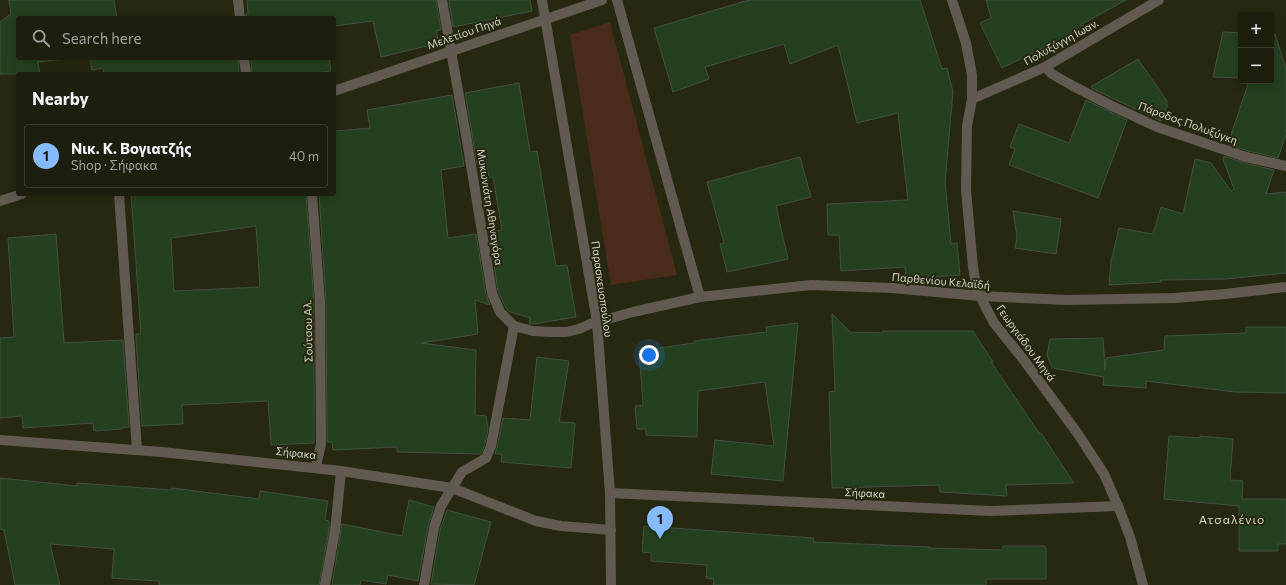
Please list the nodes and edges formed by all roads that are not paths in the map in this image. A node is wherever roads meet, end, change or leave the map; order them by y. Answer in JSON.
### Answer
{"nodes":[{"id":1,"x":238,"y":0,"type":"edge"},
{"id":2,"x":442,"y":0,"type":"edge"},
{"id":3,"x":542,"y":0,"type":"edge"},
{"id":4,"x":602,"y":0,"type":"edge"},
{"id":5,"x":617,"y":0,"type":"edge"},
{"id":6,"x":952,"y":0,"type":"edge"},
{"id":7,"x":1159,"y":0,"type":"edge"},
{"id":8,"x":240,"y":16,"type":"edge"},
{"id":9,"x":546,"y":18,"type":"junction"},
{"id":10,"x":451,"y":51,"type":"junction"},
{"id":11,"x":244,"y":60,"type":"edge"},
{"id":12,"x":1044,"y":67,"type":"junction"},
{"id":13,"x":246,"y":72,"type":"edge"},
{"id":14,"x":336,"y":90,"type":"edge"},
{"id":15,"x":972,"y":98,"type":"junction"},
{"id":16,"x":1286,"y":166,"type":"edge"},
{"id":17,"x":16,"y":196,"type":"edge"},
{"id":18,"x":119,"y":196,"type":"edge"},
{"id":19,"x":312,"y":196,"type":"edge"},
{"id":20,"x":0,"y":202,"type":"edge"},
{"id":21,"x":1286,"y":287,"type":"edge"},
{"id":22,"x":980,"y":296,"type":"junction"},
{"id":23,"x":700,"y":297,"type":"junction"},
{"id":24,"x":598,"y":322,"type":"junction"},
{"id":25,"x":514,"y":326,"type":"junction"},
{"id":26,"x":0,"y":440,"type":"edge"},
{"id":27,"x":137,"y":450,"type":"junction"},
{"id":28,"x":316,"y":467,"type":"junction"},
{"id":29,"x":341,"y":471,"type":"junction"},
{"id":30,"x":452,"y":488,"type":"junction"},
{"id":31,"x":610,"y":493,"type":"junction"},
{"id":32,"x":1118,"y":506,"type":"junction"},
{"id":33,"x":611,"y":530,"type":"junction"},
{"id":34,"x":325,"y":585,"type":"edge"},
{"id":35,"x":424,"y":585,"type":"edge"},
{"id":36,"x":611,"y":585,"type":"edge"},
{"id":37,"x":1143,"y":585,"type":"edge"}],
"edges":[{"from":1,"to":8,"type":"street"},
{"from":2,"to":10,"type":"street","name":"Μυκωνιάτη Αθηναγόρα"},
{"from":3,"to":9,"type":"street","name":"Παρασκευοπούλου"},
{"from":4,"to":9,"type":"street","name":"Μελετίου Πηγά"},
{"from":5,"to":23,"type":"street"},
{"from":6,"to":15,"type":"street","name":"Γεωργιάδου Μηνά"},
{"from":7,"to":12,"type":"street","name":"Πολυξύγγη Ιωαν."},
{"from":9,"to":10,"type":"street","name":"Μελετίου Πηγά"},
{"from":9,"to":24,"type":"street","name":"Παρασκευοπούλου"},
{"from":10,"to":14,"type":"street","name":"Μελετίου Πηγά"},
{"from":10,"to":25,"type":"street","name":"Μυκωνιάτη Αθηναγόρα"},
{"from":11,"to":13,"type":"street"},
{"from":12,"to":15,"type":"street","name":"Πολυξύγγη Ιωαν."},
{"from":12,"to":16,"type":"street","name":"Πάροδος Πολυξύγκη"},
{"from":15,"to":22,"type":"street","name":"Γεωργιάδου Μηνά"},
{"from":17,"to":20,"type":"street"},
{"from":18,"to":27,"type":"street"},
{"from":19,"to":28,"type":"street","name":"Σούτσου Αλ."},
{"from":21,"to":22,"type":"street","name":"Παρθενίου Κελαϊδή"},
{"from":22,"to":23,"type":"street","name":"Παρθενίου Κελαϊδή"},
{"from":22,"to":32,"type":"street","name":"Γεωργιάδου Μηνά"},
{"from":23,"to":24,"type":"street","name":"Παρθενίου Κελαϊδή"},
{"from":24,"to":25,"type":"street"},
{"from":24,"to":31,"type":"street","name":"Παρασκευοπούλου"},
{"from":25,"to":30,"type":"street"},
{"from":26,"to":27,"type":"street","name":"Σήφακα"},
{"from":27,"to":28,"type":"street","name":"Σήφακα"},
{"from":28,"to":29,"type":"street","name":"Σήφακα"},
{"from":29,"to":30,"type":"street","name":"Σήφακα"},
{"from":29,"to":34,"type":"street"},
{"from":30,"to":33,"type":"street","name":"Σήφακα"},
{"from":30,"to":35,"type":"street"},
{"from":31,"to":32,"type":"street","name":"Σήφακα"},
{"from":31,"to":33,"type":"street","name":"Παρασκευοπούλου"},
{"from":32,"to":37,"type":"street","name":"Γεωργιάδου Μηνά"},
{"from":33,"to":36,"type":"street","name":"Παρασκευοπούλου"}]}
